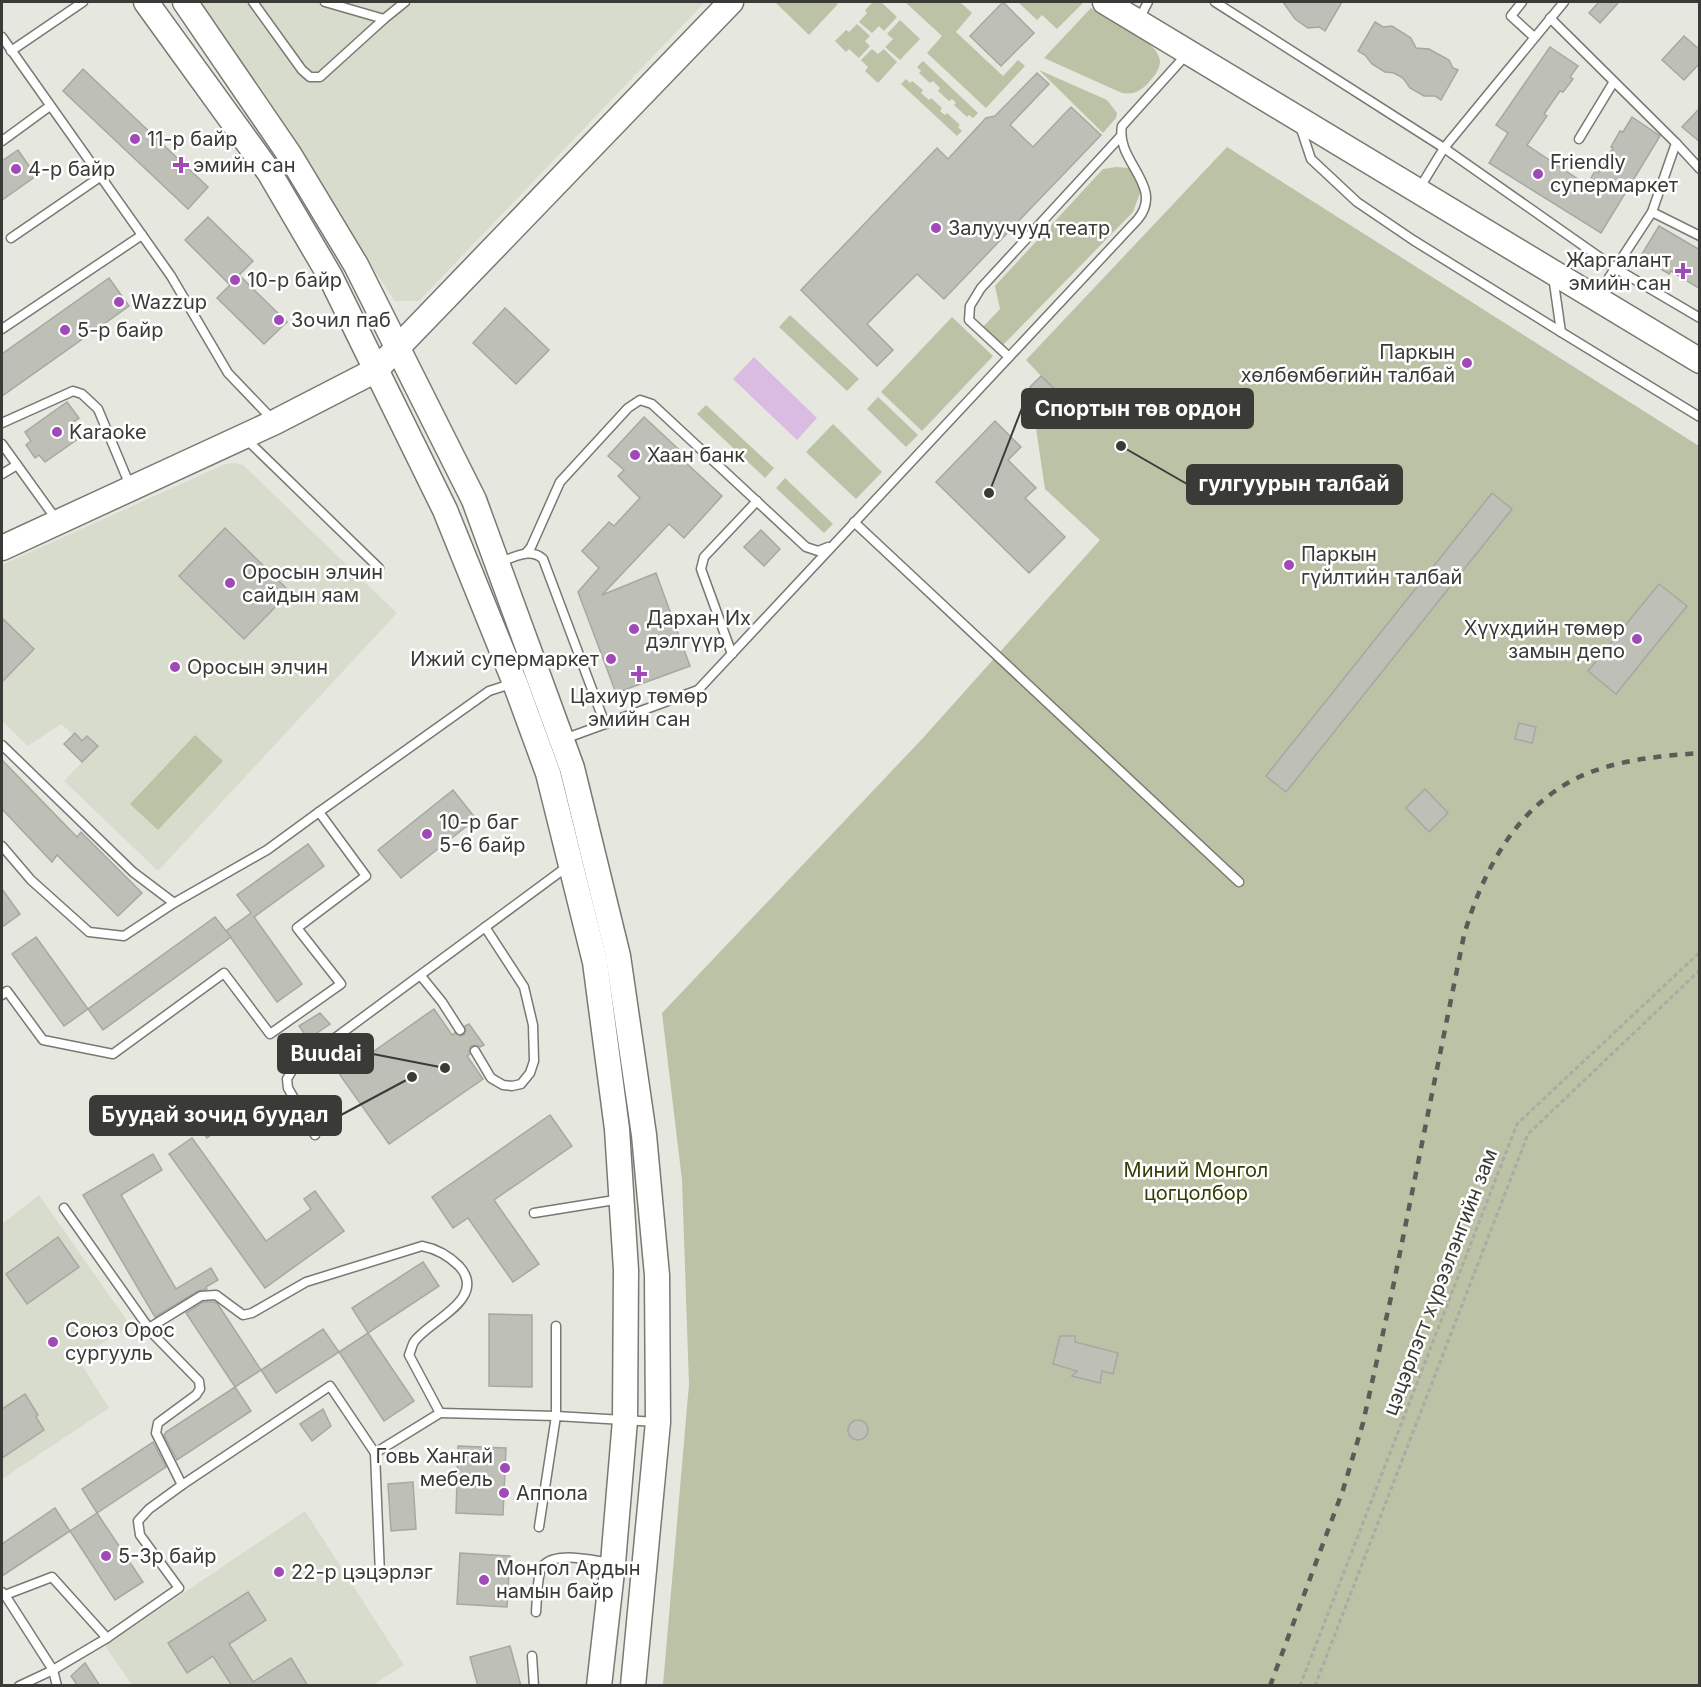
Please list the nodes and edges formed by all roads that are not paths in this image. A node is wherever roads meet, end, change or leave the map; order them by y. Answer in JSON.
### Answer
{"nodes":[{"id":1,"x":83,"y":2,"type":"edge"},
{"id":2,"x":146,"y":2,"type":"edge"},
{"id":3,"x":253,"y":2,"type":"edge"},
{"id":4,"x":325,"y":2,"type":"edge"},
{"id":5,"x":405,"y":2,"type":"edge"},
{"id":6,"x":731,"y":2,"type":"edge"},
{"id":7,"x":1105,"y":2,"type":"edge"},
{"id":8,"x":1215,"y":2,"type":"edge"},
{"id":9,"x":1522,"y":2,"type":"edge"},
{"id":10,"x":1564,"y":2,"type":"edge"},
{"id":11,"x":187,"y":4,"type":"edge"},
{"id":12,"x":1143,"y":11,"type":"edge"},
{"id":13,"x":1550,"y":18,"type":"junction"},
{"id":14,"x":384,"y":19,"type":"junction"},
{"id":15,"x":164,"y":24,"type":"junction"},
{"id":16,"x":2,"y":37,"type":"edge"},
{"id":17,"x":1534,"y":37,"type":"junction"},
{"id":18,"x":11,"y":51,"type":"junction"},
{"id":19,"x":1189,"y":52,"type":"junction"},
{"id":20,"x":1613,"y":83,"type":"junction"},
{"id":21,"x":50,"y":106,"type":"junction"},
{"id":22,"x":1297,"y":117,"type":"junction"},
{"id":23,"x":1120,"y":137,"type":"junction"},
{"id":24,"x":1579,"y":139,"type":"dead end"},
{"id":25,"x":2,"y":141,"type":"edge"},
{"id":26,"x":1676,"y":143,"type":"junction"},
{"id":27,"x":1444,"y":148,"type":"junction"},
{"id":28,"x":1700,"y":169,"type":"edge"},
{"id":29,"x":100,"y":177,"type":"junction"},
{"id":30,"x":1418,"y":191,"type":"junction"},
{"id":31,"x":1652,"y":212,"type":"junction"},
{"id":32,"x":142,"y":235,"type":"junction"},
{"id":33,"x":1700,"y":236,"type":"edge"},
{"id":34,"x":11,"y":238,"type":"dead end"},
{"id":35,"x":1615,"y":268,"type":"junction"},
{"id":36,"x":1552,"y":272,"type":"junction"},
{"id":37,"x":1596,"y":298,"type":"junction"},
{"id":38,"x":1700,"y":318,"type":"edge"},
{"id":39,"x":2,"y":329,"type":"edge"},
{"id":40,"x":1561,"y":332,"type":"junction"},
{"id":41,"x":397,"y":346,"type":"junction"},
{"id":42,"x":1009,"y":357,"type":"junction"},
{"id":43,"x":1700,"y":361,"type":"edge"},
{"id":44,"x":376,"y":370,"type":"junction"},
{"id":45,"x":1700,"y":417,"type":"edge"},
{"id":46,"x":275,"y":422,"type":"junction"},
{"id":47,"x":2,"y":423,"type":"edge"},
{"id":48,"x":243,"y":436,"type":"junction"},
{"id":49,"x":2,"y":444,"type":"edge"},
{"id":50,"x":16,"y":465,"type":"junction"},
{"id":51,"x":2,"y":474,"type":"edge"},
{"id":52,"x":131,"y":488,"type":"junction"},
{"id":53,"x":757,"y":501,"type":"junction"},
{"id":54,"x":58,"y":522,"type":"junction"},
{"id":55,"x":854,"y":522,"type":"junction"},
{"id":56,"x":834,"y":544,"type":"junction"},
{"id":57,"x":2,"y":548,"type":"edge"},
{"id":58,"x":526,"y":553,"type":"junction"},
{"id":59,"x":498,"y":563,"type":"junction"},
{"id":60,"x":379,"y":568,"type":"dead end"},
{"id":61,"x":732,"y":654,"type":"junction"},
{"id":62,"x":515,"y":683,"type":"junction"},
{"id":63,"x":605,"y":724,"type":"junction"},
{"id":64,"x":563,"y":740,"type":"junction"},
{"id":65,"x":2,"y":745,"type":"edge"},
{"id":66,"x":319,"y":812,"type":"junction"},
{"id":67,"x":2,"y":846,"type":"edge"},
{"id":68,"x":570,"y":864,"type":"junction"},
{"id":69,"x":1239,"y":882,"type":"dead end"},
{"id":70,"x":174,"y":903,"type":"junction"},
{"id":71,"x":485,"y":927,"type":"junction"},
{"id":72,"x":421,"y":976,"type":"junction"},
{"id":73,"x":2,"y":995,"type":"edge"},
{"id":74,"x":460,"y":1030,"type":"dead end"},
{"id":75,"x":475,"y":1051,"type":"dead end"},
{"id":76,"x":315,"y":1135,"type":"dead end"},
{"id":77,"x":621,"y":1199,"type":"junction"},
{"id":78,"x":64,"y":1208,"type":"dead end"},
{"id":79,"x":534,"y":1213,"type":"dead end"},
{"id":80,"x":556,"y":1326,"type":"dead end"},
{"id":81,"x":149,"y":1328,"type":"junction"},
{"id":82,"x":440,"y":1413,"type":"junction"},
{"id":83,"x":556,"y":1416,"type":"junction"},
{"id":84,"x":625,"y":1420,"type":"junction"},
{"id":85,"x":658,"y":1422,"type":"junction"},
{"id":86,"x":375,"y":1453,"type":"junction"},
{"id":87,"x":182,"y":1485,"type":"junction"},
{"id":88,"x":539,"y":1527,"type":"dead end"},
{"id":89,"x":613,"y":1563,"type":"junction"},
{"id":90,"x":380,"y":1575,"type":"dead end"},
{"id":91,"x":3,"y":1593,"type":"edge"},
{"id":92,"x":536,"y":1612,"type":"dead end"},
{"id":93,"x":107,"y":1638,"type":"junction"},
{"id":94,"x":532,"y":1656,"type":"dead end"},
{"id":95,"x":53,"y":1670,"type":"junction"},
{"id":96,"x":19,"y":1686,"type":"edge"},
{"id":97,"x":57,"y":1686,"type":"edge"},
{"id":98,"x":534,"y":1686,"type":"edge"},
{"id":99,"x":599,"y":1686,"type":"edge"},
{"id":100,"x":633,"y":1686,"type":"edge"}],
"edges":[{"from":1,"to":18,"type":"lane"},
{"from":2,"to":15,"type":"main road"},
{"from":3,"to":14,"type":"lane"},
{"from":4,"to":14,"type":"lane"},
{"from":5,"to":14,"type":"lane"},
{"from":6,"to":41,"type":"main road"},
{"from":7,"to":12,"type":"main road"},
{"from":8,"to":27,"type":"lane"},
{"from":9,"to":17,"type":"lane"},
{"from":10,"to":13,"type":"lane"},
{"from":11,"to":15,"type":"main road"},
{"from":11,"to":41,"type":"main road"},
{"from":12,"to":19,"type":"main road"},
{"from":13,"to":17,"type":"lane"},
{"from":13,"to":20,"type":"lane"},
{"from":15,"to":44,"type":"main road"},
{"from":16,"to":18,"type":"lane"},
{"from":17,"to":27,"type":"lane"},
{"from":18,"to":21,"type":"lane"},
{"from":19,"to":22,"type":"main road"},
{"from":19,"to":23,"type":"lane"},
{"from":20,"to":24,"type":"lane"},
{"from":20,"to":26,"type":"lane"},
{"from":21,"to":25,"type":"lane"},
{"from":21,"to":29,"type":"lane"},
{"from":22,"to":30,"type":"main road"},
{"from":22,"to":40,"type":"lane"},
{"from":23,"to":42,"type":"lane"},
{"from":23,"to":42,"type":"lane"},
{"from":26,"to":28,"type":"lane"},
{"from":26,"to":31,"type":"lane"},
{"from":27,"to":30,"type":"lane"},
{"from":27,"to":35,"type":"lane"},
{"from":29,"to":32,"type":"lane"},
{"from":29,"to":34,"type":"lane"},
{"from":30,"to":36,"type":"main road"},
{"from":31,"to":33,"type":"lane"},
{"from":31,"to":35,"type":"lane"},
{"from":32,"to":39,"type":"lane"},
{"from":32,"to":46,"type":"lane"},
{"from":35,"to":37,"type":"lane"},
{"from":35,"to":38,"type":"lane"},
{"from":36,"to":37,"type":"main road"},
{"from":36,"to":40,"type":"lane"},
{"from":37,"to":43,"type":"main road"},
{"from":40,"to":45,"type":"lane"},
{"from":41,"to":44,"type":"main road"},
{"from":41,"to":59,"type":"main road"},
{"from":42,"to":55,"type":"lane"},
{"from":44,"to":46,"type":"main road"},
{"from":44,"to":62,"type":"main road"},
{"from":46,"to":48,"type":"main road"},
{"from":47,"to":52,"type":"lane"},
{"from":48,"to":52,"type":"main road"},
{"from":48,"to":60,"type":"lane"},
{"from":49,"to":50,"type":"lane"},
{"from":50,"to":51,"type":"lane"},
{"from":50,"to":54,"type":"lane"},
{"from":52,"to":54,"type":"main road"},
{"from":53,"to":56,"type":"lane"},
{"from":53,"to":58,"type":"lane"},
{"from":53,"to":61,"type":"lane"},
{"from":54,"to":57,"type":"main road"},
{"from":55,"to":56,"type":"lane"},
{"from":55,"to":69,"type":"lane"},
{"from":56,"to":61,"type":"lane"},
{"from":58,"to":59,"type":"lane"},
{"from":58,"to":63,"type":"lane"},
{"from":59,"to":64,"type":"main road"},
{"from":61,"to":63,"type":"lane"},
{"from":62,"to":66,"type":"lane"},
{"from":62,"to":68,"type":"main road"},
{"from":63,"to":64,"type":"lane"},
{"from":64,"to":85,"type":"main road"},
{"from":65,"to":70,"type":"lane"},
{"from":66,"to":70,"type":"lane"},
{"from":66,"to":73,"type":"lane"},
{"from":67,"to":70,"type":"lane"},
{"from":68,"to":71,"type":"lane"},
{"from":68,"to":77,"type":"main road"},
{"from":71,"to":72,"type":"lane"},
{"from":71,"to":75,"type":"lane"},
{"from":72,"to":74,"type":"lane"},
{"from":72,"to":76,"type":"lane"},
{"from":77,"to":79,"type":"lane"},
{"from":77,"to":84,"type":"main road"},
{"from":78,"to":81,"type":"lane"},
{"from":80,"to":83,"type":"lane"},
{"from":81,"to":82,"type":"lane"},
{"from":81,"to":87,"type":"lane"},
{"from":82,"to":83,"type":"lane"},
{"from":82,"to":86,"type":"lane"},
{"from":83,"to":84,"type":"lane"},
{"from":83,"to":88,"type":"lane"},
{"from":84,"to":85,"type":"lane"},
{"from":84,"to":89,"type":"main road"},
{"from":85,"to":100,"type":"main road"},
{"from":86,"to":87,"type":"lane"},
{"from":86,"to":90,"type":"lane"},
{"from":87,"to":93,"type":"lane"},
{"from":89,"to":92,"type":"lane"},
{"from":89,"to":99,"type":"main road"},
{"from":91,"to":93,"type":"lane"},
{"from":91,"to":95,"type":"lane"},
{"from":93,"to":95,"type":"lane"},
{"from":94,"to":98,"type":"lane"},
{"from":95,"to":96,"type":"lane"},
{"from":95,"to":97,"type":"lane"}]}
